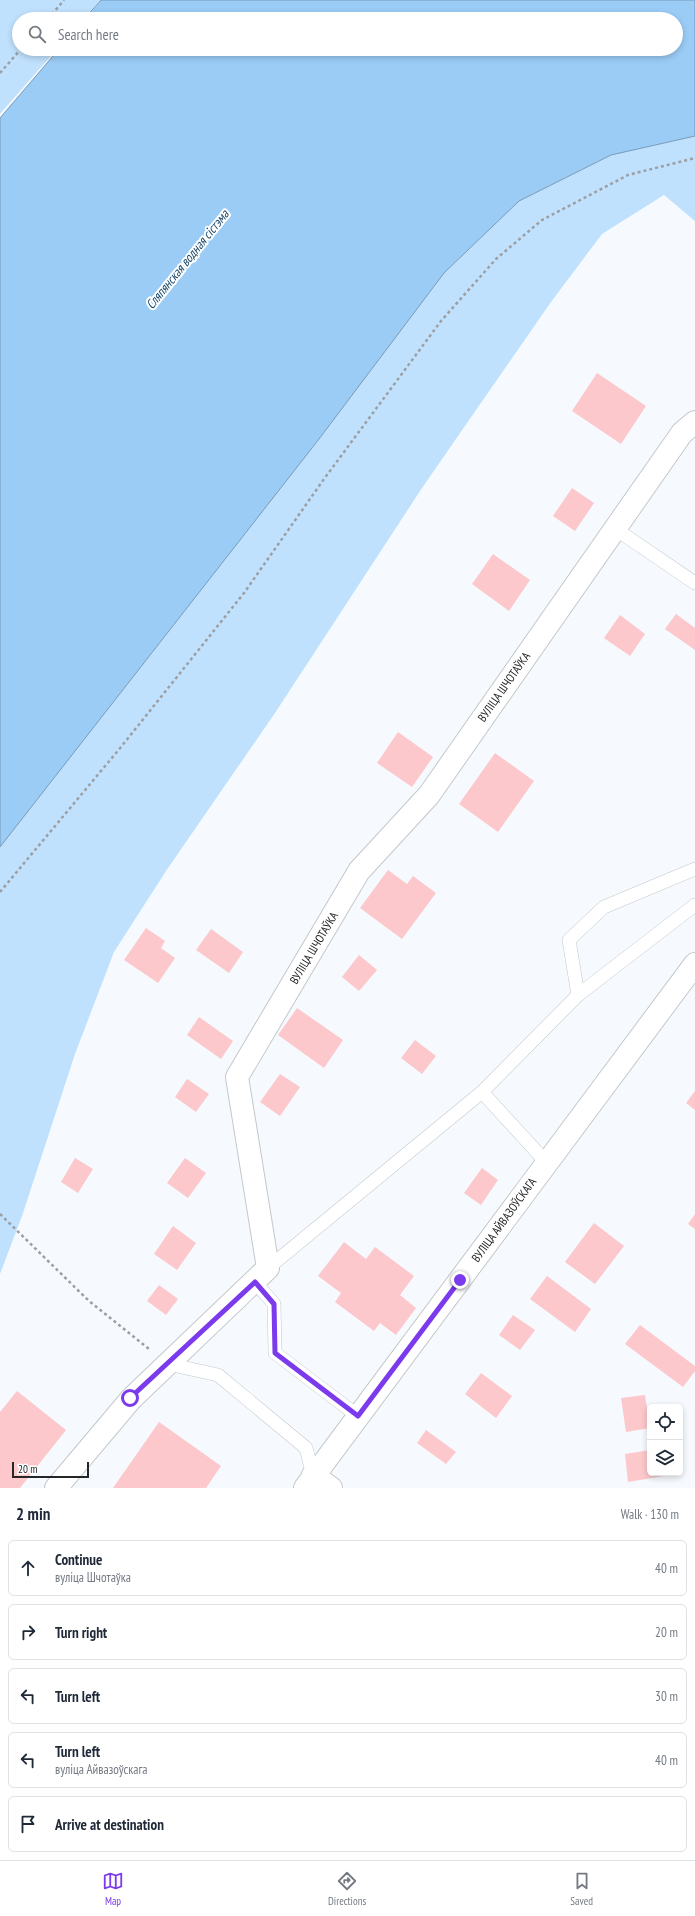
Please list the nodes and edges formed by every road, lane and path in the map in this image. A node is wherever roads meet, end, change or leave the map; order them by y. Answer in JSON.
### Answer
{"nodes":[{"id":1,"x":64,"y":0,"type":"edge"},
{"id":2,"x":54,"y":12,"type":"edge"},
{"id":3,"x":15,"y":56,"type":"edge"},
{"id":4,"x":0,"y":73,"type":"edge"},
{"id":5,"x":695,"y":158,"type":"edge"},
{"id":6,"x":695,"y":422,"type":"edge"},
{"id":7,"x":614,"y":528,"type":"junction"},
{"id":8,"x":695,"y":584,"type":"edge"},
{"id":9,"x":695,"y":869,"type":"edge"},
{"id":10,"x":0,"y":892,"type":"edge"},
{"id":11,"x":695,"y":905,"type":"edge"},
{"id":12,"x":695,"y":964,"type":"edge"},
{"id":13,"x":578,"y":996,"type":"junction"},
{"id":14,"x":482,"y":1092,"type":"junction"},
{"id":15,"x":546,"y":1162,"type":"junction"},
{"id":16,"x":0,"y":1214,"type":"edge"},
{"id":17,"x":262,"y":1275,"type":"junction"},
{"id":18,"x":168,"y":1364,"type":"junction"},
{"id":19,"x":358,"y":1416,"type":"junction"},
{"id":20,"x":309,"y":1482,"type":"edge"},
{"id":21,"x":56,"y":1488,"type":"edge"},
{"id":22,"x":331,"y":1488,"type":"edge"}],
"edges":[{"from":1,"to":2,"type":"path"},
{"from":3,"to":4,"type":"path"},
{"from":5,"to":10,"type":"path"},
{"from":6,"to":7,"type":"street","name":"ВУЛІЦА ШЧОТАЎКА"},
{"from":7,"to":8,"type":"lane"},
{"from":7,"to":17,"type":"street","name":"ВУЛІЦА ШЧОТАЎКА"},
{"from":9,"to":13,"type":"lane"},
{"from":11,"to":13,"type":"lane"},
{"from":12,"to":15,"type":"street","name":"ВУЛІЦА АЙВАЗОЎСКАГА"},
{"from":13,"to":14,"type":"lane"},
{"from":14,"to":15,"type":"lane"},
{"from":14,"to":17,"type":"lane"},
{"from":15,"to":19,"type":"street","name":"ВУЛІЦА АЙВАЗОЎСКАГА"},
{"from":16,"to":18,"type":"path"},
{"from":17,"to":18,"type":"street"},
{"from":17,"to":19,"type":"lane"},
{"from":18,"to":20,"type":"lane"},
{"from":18,"to":21,"type":"street"},
{"from":19,"to":20,"type":"street","name":"ВУЛІЦА АЙВАЗОЎСКАГА"},
{"from":20,"to":22,"type":"street"}]}
